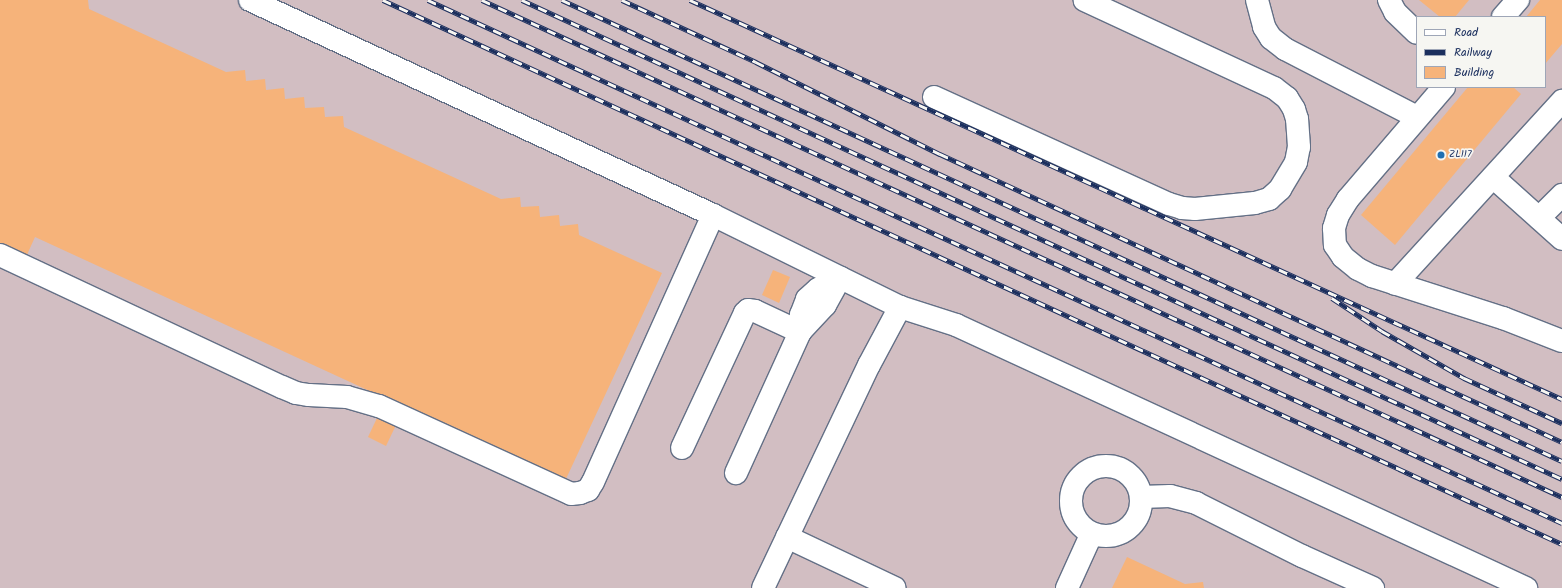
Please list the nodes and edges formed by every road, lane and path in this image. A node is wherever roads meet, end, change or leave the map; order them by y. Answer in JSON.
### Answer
{"nodes":[{"id":1,"x":250,"y":0,"type":"edge"},
{"id":2,"x":1084,"y":0,"type":"edge"},
{"id":3,"x":1257,"y":0,"type":"edge"},
{"id":4,"x":1389,"y":0,"type":"edge"},
{"id":5,"x":1518,"y":0,"type":"edge"},
{"id":6,"x":1504,"y":16,"type":"edge"},
{"id":7,"x":1416,"y":32,"type":"edge"},
{"id":8,"x":1443,"y":88,"type":"edge"},
{"id":9,"x":934,"y":97,"type":"dead end"},
{"id":10,"x":1562,"y":101,"type":"edge"},
{"id":11,"x":1417,"y":116,"type":"junction"},
{"id":12,"x":1493,"y":177,"type":"junction"},
{"id":13,"x":1562,"y":195,"type":"edge"},
{"id":14,"x":713,"y":215,"type":"junction"},
{"id":15,"x":1539,"y":218,"type":"junction"},
{"id":16,"x":1562,"y":239,"type":"edge"},
{"id":17,"x":0,"y":256,"type":"edge"},
{"id":18,"x":840,"y":278,"type":"junction"},
{"id":19,"x":1395,"y":284,"type":"junction"},
{"id":20,"x":900,"y":307,"type":"junction"},
{"id":21,"x":800,"y":332,"type":"junction"},
{"id":22,"x":1562,"y":341,"type":"edge"},
{"id":23,"x":682,"y":448,"type":"dead end"},
{"id":24,"x":736,"y":473,"type":"dead end"},
{"id":25,"x":1142,"y":497,"type":"junction"},
{"id":26,"x":1092,"y":533,"type":"junction"},
{"id":27,"x":787,"y":537,"type":"junction"},
{"id":28,"x":763,"y":588,"type":"edge"},
{"id":29,"x":895,"y":588,"type":"edge"},
{"id":30,"x":1067,"y":588,"type":"edge"},
{"id":31,"x":1373,"y":588,"type":"edge"},
{"id":32,"x":1526,"y":588,"type":"edge"}],
"edges":[{"from":1,"to":14,"type":"lane"},
{"from":2,"to":9,"type":"lane"},
{"from":3,"to":11,"type":"lane"},
{"from":4,"to":7,"type":"lane"},
{"from":5,"to":6,"type":"lane"},
{"from":8,"to":11,"type":"lane"},
{"from":10,"to":12,"type":"lane"},
{"from":11,"to":19,"type":"lane"},
{"from":12,"to":15,"type":"lane"},
{"from":12,"to":19,"type":"lane"},
{"from":13,"to":15,"type":"lane"},
{"from":14,"to":17,"type":"lane"},
{"from":14,"to":18,"type":"lane"},
{"from":15,"to":16,"type":"lane"},
{"from":18,"to":20,"type":"lane"},
{"from":18,"to":21,"type":"lane"},
{"from":19,"to":22,"type":"lane"},
{"from":20,"to":27,"type":"lane"},
{"from":20,"to":32,"type":"lane"},
{"from":21,"to":23,"type":"lane"},
{"from":21,"to":24,"type":"lane"},
{"from":25,"to":26,"type":"lane"},
{"from":25,"to":26,"type":"lane"},
{"from":25,"to":31,"type":"lane"},
{"from":26,"to":30,"type":"lane"},
{"from":27,"to":28,"type":"lane"},
{"from":27,"to":29,"type":"lane"}]}
